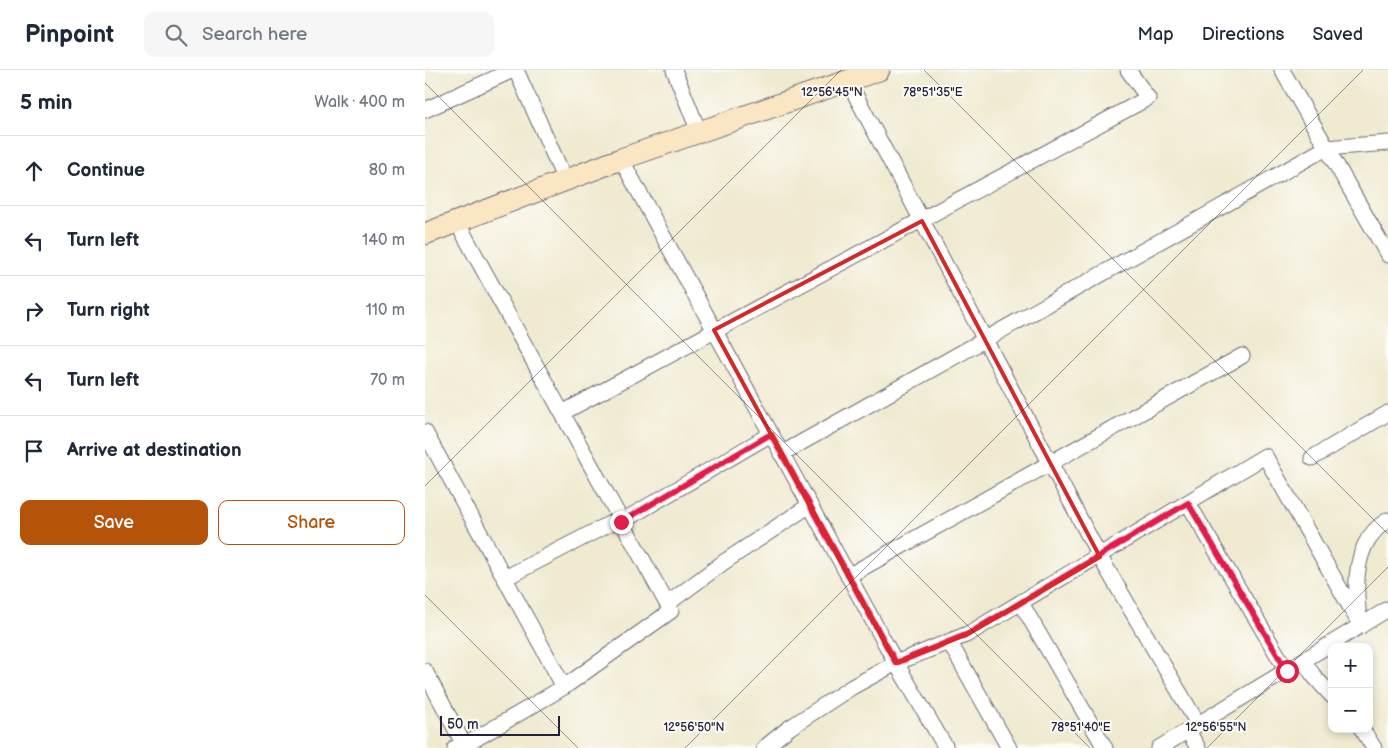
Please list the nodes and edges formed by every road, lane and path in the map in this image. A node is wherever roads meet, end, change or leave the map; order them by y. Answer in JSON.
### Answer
{"nodes":[{"id":1,"x":515,"y":70,"type":"edge"},
{"id":2,"x":674,"y":70,"type":"edge"},
{"id":3,"x":879,"y":70,"type":"edge"},
{"id":4,"x":1128,"y":70,"type":"edge"},
{"id":5,"x":1282,"y":70,"type":"edge"},
{"id":6,"x":848,"y":81,"type":"junction"},
{"id":7,"x":425,"y":110,"type":"edge"},
{"id":8,"x":699,"y":132,"type":"junction"},
{"id":9,"x":1388,"y":143,"type":"edge"},
{"id":10,"x":1326,"y":148,"type":"junction"},
{"id":11,"x":621,"y":159,"type":"junction"},
{"id":12,"x":565,"y":180,"type":"junction"},
{"id":13,"x":922,"y":221,"type":"junction"},
{"id":14,"x":457,"y":222,"type":"junction"},
{"id":15,"x":425,"y":234,"type":"edge"},
{"id":16,"x":1388,"y":255,"type":"edge"},
{"id":17,"x":714,"y":330,"type":"junction"},
{"id":18,"x":986,"y":341,"type":"junction"},
{"id":19,"x":1242,"y":356,"type":"dead end"},
{"id":20,"x":562,"y":413,"type":"junction"},
{"id":21,"x":1388,"y":413,"type":"edge"},
{"id":22,"x":425,"y":432,"type":"edge"},
{"id":23,"x":771,"y":434,"type":"junction"},
{"id":24,"x":781,"y":454,"type":"junction"},
{"id":25,"x":1312,"y":458,"type":"dead end"},
{"id":26,"x":1051,"y":463,"type":"junction"},
{"id":27,"x":1188,"y":503,"type":"junction"},
{"id":28,"x":809,"y":505,"type":"junction"},
{"id":29,"x":1388,"y":520,"type":"edge"},
{"id":30,"x":621,"y":522,"type":"junction"},
{"id":31,"x":1100,"y":556,"type":"junction"},
{"id":32,"x":848,"y":576,"type":"junction"},
{"id":33,"x":505,"y":578,"type":"junction"},
{"id":34,"x":1021,"y":603,"type":"junction"},
{"id":35,"x":667,"y":604,"type":"junction"},
{"id":36,"x":1388,"y":609,"type":"edge"},
{"id":37,"x":1361,"y":626,"type":"junction"},
{"id":38,"x":950,"y":643,"type":"junction"},
{"id":39,"x":1303,"y":661,"type":"junction"},
{"id":40,"x":896,"y":663,"type":"junction"},
{"id":41,"x":425,"y":671,"type":"edge"},
{"id":42,"x":1287,"y":671,"type":"junction"},
{"id":43,"x":564,"y":686,"type":"junction"},
{"id":44,"x":1328,"y":692,"type":"edge"},
{"id":45,"x":1193,"y":728,"type":"junction"},
{"id":46,"x":1365,"y":733,"type":"edge"},
{"id":47,"x":459,"y":747,"type":"edge"},
{"id":48,"x":764,"y":748,"type":"edge"},
{"id":49,"x":946,"y":748,"type":"edge"},
{"id":50,"x":1009,"y":748,"type":"edge"},
{"id":51,"x":1105,"y":748,"type":"edge"},
{"id":52,"x":1159,"y":748,"type":"edge"},
{"id":53,"x":1198,"y":748,"type":"edge"},
{"id":54,"x":1374,"y":748,"type":"edge"}],
"edges":[{"from":1,"to":7,"type":"street"},
{"from":1,"to":12,"type":"street"},
{"from":2,"to":8,"type":"street"},
{"from":3,"to":6,"type":"street"},
{"from":4,"to":13,"type":"street"},
{"from":5,"to":10,"type":"street"},
{"from":6,"to":8,"type":"street"},
{"from":6,"to":13,"type":"street"},
{"from":8,"to":11,"type":"street"},
{"from":9,"to":10,"type":"street"},
{"from":10,"to":16,"type":"street"},
{"from":10,"to":18,"type":"street"},
{"from":11,"to":12,"type":"street"},
{"from":11,"to":17,"type":"street"},
{"from":12,"to":14,"type":"street"},
{"from":13,"to":17,"type":"street"},
{"from":13,"to":18,"type":"street"},
{"from":14,"to":15,"type":"street"},
{"from":14,"to":20,"type":"street"},
{"from":17,"to":20,"type":"street"},
{"from":17,"to":23,"type":"street"},
{"from":18,"to":24,"type":"street"},
{"from":18,"to":26,"type":"street"},
{"from":19,"to":26,"type":"street"},
{"from":20,"to":30,"type":"street"},
{"from":21,"to":25,"type":"street"},
{"from":22,"to":33,"type":"street"},
{"from":23,"to":24,"type":"street"},
{"from":23,"to":30,"type":"street"},
{"from":24,"to":28,"type":"street"},
{"from":26,"to":31,"type":"street"},
{"from":26,"to":32,"type":"street"},
{"from":27,"to":31,"type":"street"},
{"from":27,"to":37,"type":"street"},
{"from":27,"to":42,"type":"street"},
{"from":28,"to":32,"type":"street"},
{"from":28,"to":35,"type":"street"},
{"from":29,"to":37,"type":"street"},
{"from":30,"to":33,"type":"street"},
{"from":30,"to":35,"type":"street"},
{"from":31,"to":34,"type":"street"},
{"from":31,"to":45,"type":"street"},
{"from":32,"to":40,"type":"street"},
{"from":33,"to":43,"type":"street"},
{"from":34,"to":38,"type":"street"},
{"from":34,"to":51,"type":"street"},
{"from":35,"to":43,"type":"street"},
{"from":36,"to":37,"type":"street"},
{"from":37,"to":39,"type":"street"},
{"from":38,"to":40,"type":"street"},
{"from":38,"to":50,"type":"street"},
{"from":39,"to":42,"type":"street"},
{"from":39,"to":44,"type":"street"},
{"from":40,"to":48,"type":"street"},
{"from":40,"to":49,"type":"street"},
{"from":41,"to":47,"type":"street"},
{"from":42,"to":45,"type":"street"},
{"from":43,"to":47,"type":"street"},
{"from":45,"to":52,"type":"street"},
{"from":45,"to":53,"type":"street"},
{"from":46,"to":54,"type":"street"}]}
